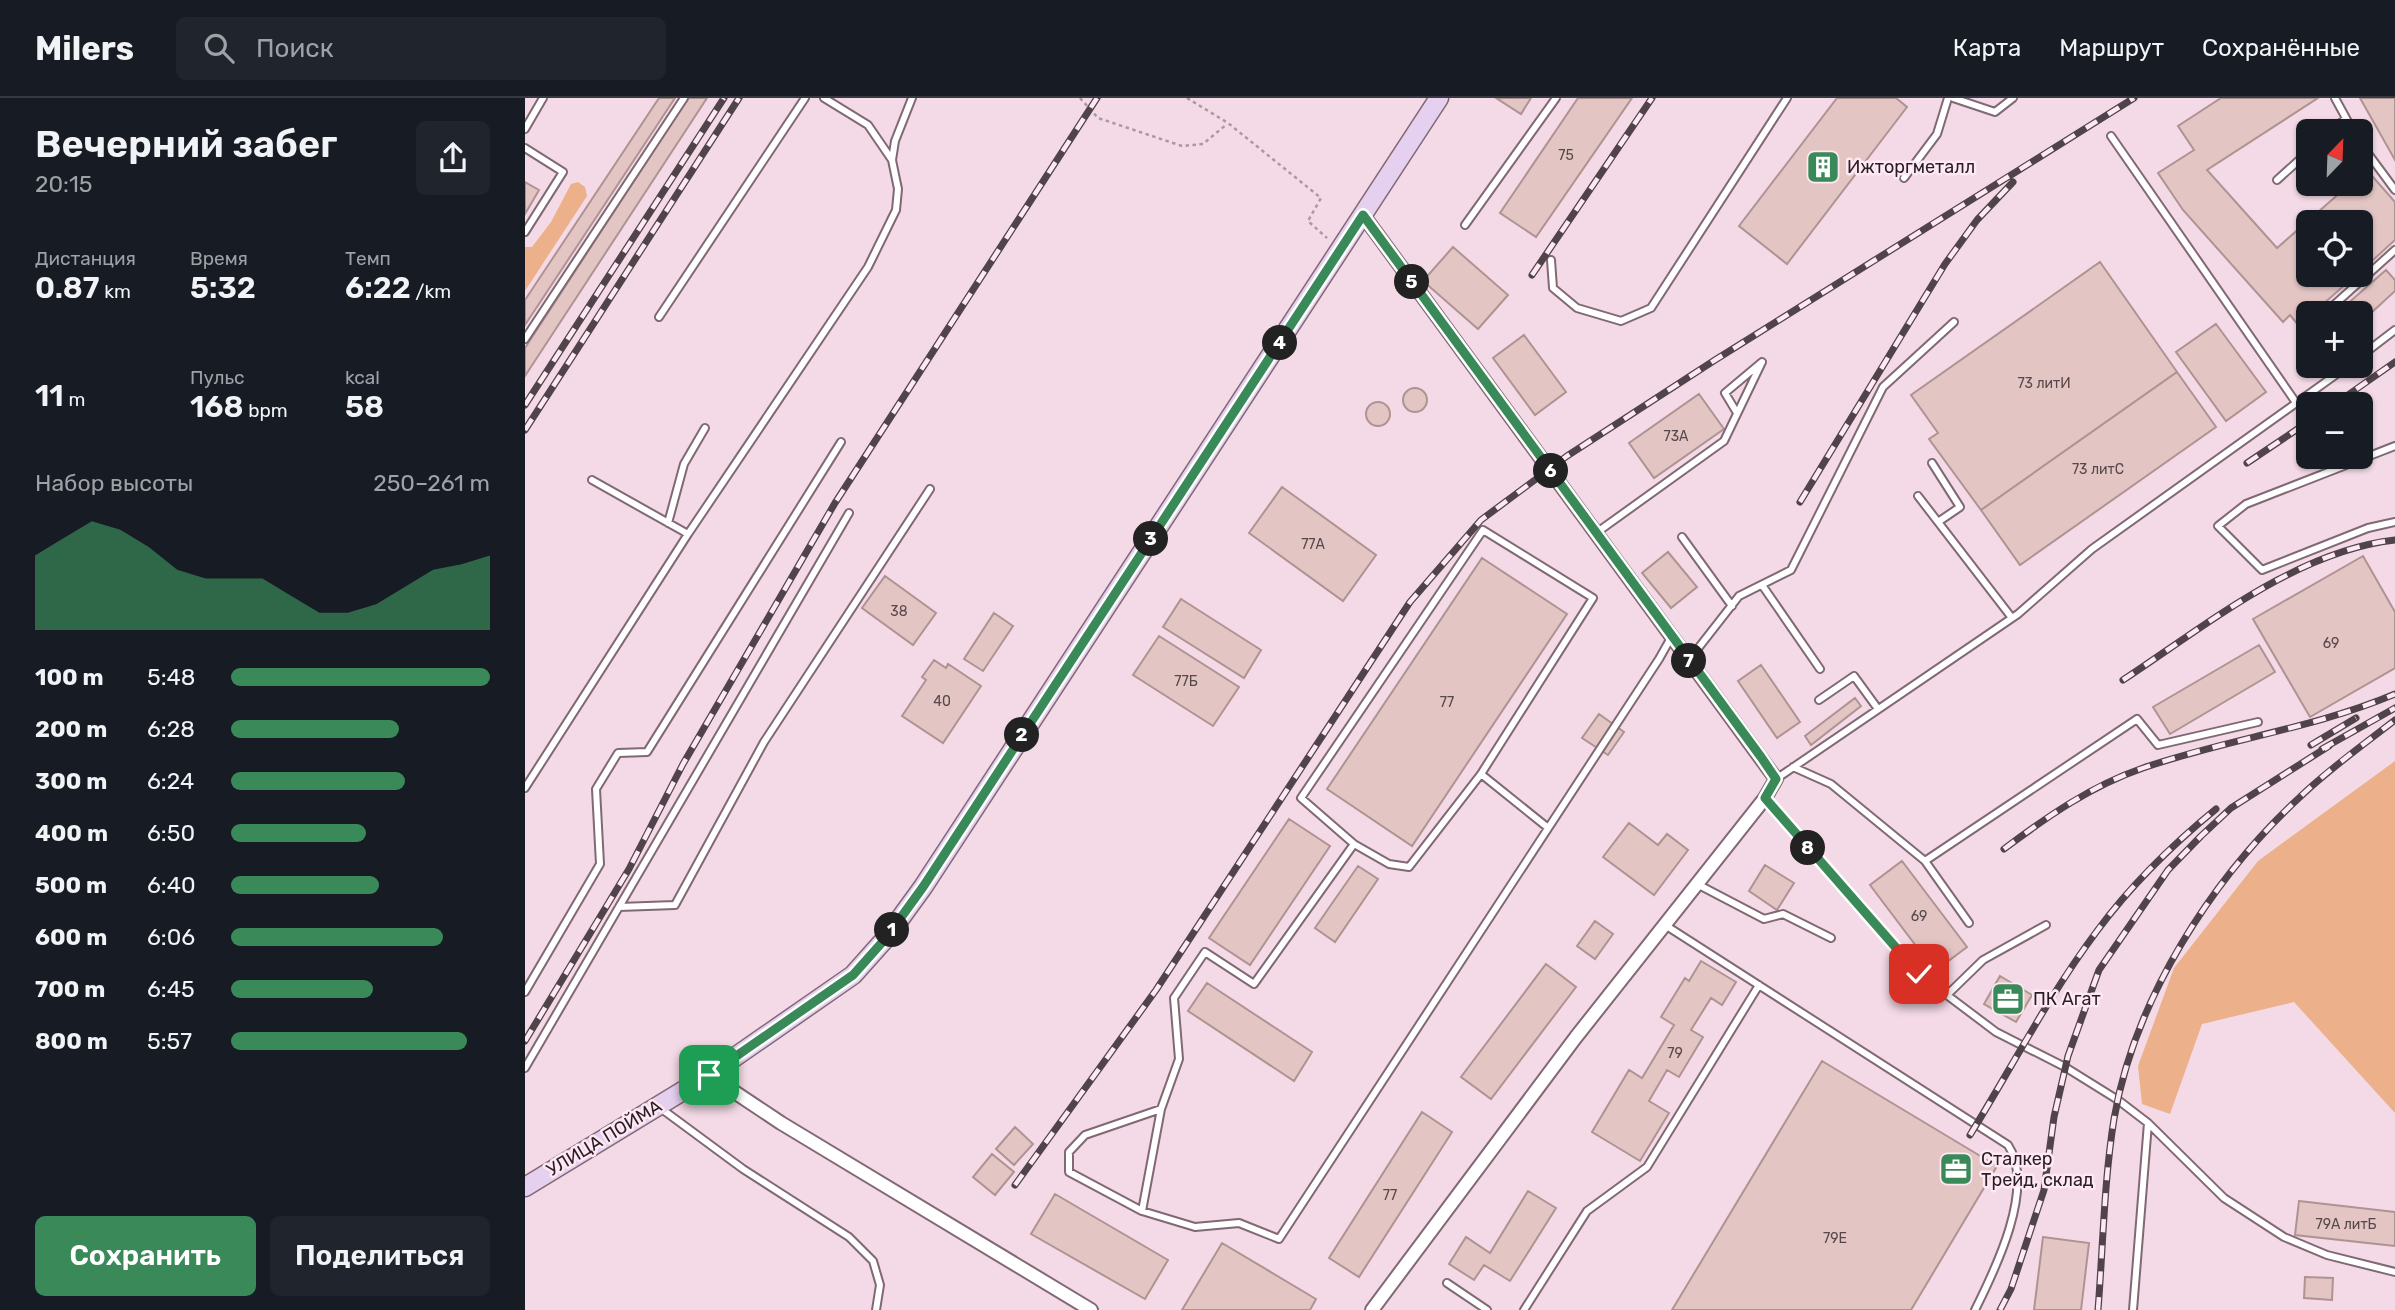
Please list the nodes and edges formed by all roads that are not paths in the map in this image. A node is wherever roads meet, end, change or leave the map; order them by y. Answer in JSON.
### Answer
{"nodes":[{"id":1,"x":543,"y":98,"type":"edge"},
{"id":2,"x":684,"y":98,"type":"edge"},
{"id":3,"x":805,"y":98,"type":"edge"},
{"id":4,"x":824,"y":98,"type":"edge"},
{"id":5,"x":912,"y":98,"type":"edge"},
{"id":6,"x":1439,"y":98,"type":"edge"},
{"id":7,"x":1556,"y":98,"type":"edge"},
{"id":8,"x":1787,"y":98,"type":"edge"},
{"id":9,"x":1948,"y":98,"type":"edge"},
{"id":10,"x":1954,"y":98,"type":"edge"},
{"id":11,"x":2013,"y":98,"type":"edge"},
{"id":12,"x":2335,"y":98,"type":"edge"},
{"id":13,"x":2346,"y":118,"type":"edge"},
{"id":14,"x":525,"y":129,"type":"edge"},
{"id":15,"x":2111,"y":136,"type":"dead end"},
{"id":16,"x":525,"y":148,"type":"edge"},
{"id":17,"x":892,"y":160,"type":"junction"},
{"id":18,"x":2373,"y":160,"type":"edge"},
{"id":19,"x":2296,"y":163,"type":"edge"},
{"id":20,"x":1904,"y":178,"type":"dead end"},
{"id":21,"x":2277,"y":180,"type":"dead end"},
{"id":22,"x":2395,"y":190,"type":"edge"},
{"id":23,"x":1363,"y":215,"type":"junction"},
{"id":24,"x":1465,"y":225,"type":"dead end"},
{"id":25,"x":525,"y":232,"type":"edge"},
{"id":26,"x":2395,"y":250,"type":"edge"},
{"id":27,"x":1551,"y":260,"type":"dead end"},
{"id":28,"x":2338,"y":301,"type":"edge"},
{"id":29,"x":659,"y":317,"type":"dead end"},
{"id":30,"x":1954,"y":322,"type":"dead end"},
{"id":31,"x":2395,"y":330,"type":"edge"},
{"id":32,"x":525,"y":339,"type":"edge"},
{"id":33,"x":2373,"y":347,"type":"edge"},
{"id":34,"x":2332,"y":378,"type":"edge"},
{"id":35,"x":2313,"y":392,"type":"edge"},
{"id":36,"x":2296,"y":403,"type":"edge"},
{"id":37,"x":2296,"y":405,"type":"edge"},
{"id":38,"x":1737,"y":413,"type":"junction"},
{"id":39,"x":705,"y":428,"type":"dead end"},
{"id":40,"x":841,"y":442,"type":"dead end"},
{"id":41,"x":2395,"y":446,"type":"edge"},
{"id":42,"x":1932,"y":463,"type":"dead end"},
{"id":43,"x":592,"y":480,"type":"dead end"},
{"id":44,"x":930,"y":489,"type":"dead end"},
{"id":45,"x":1918,"y":496,"type":"dead end"},
{"id":46,"x":849,"y":513,"type":"dead end"},
{"id":47,"x":1938,"y":522,"type":"junction"},
{"id":48,"x":2395,"y":522,"type":"edge"},
{"id":49,"x":668,"y":523,"type":"junction"},
{"id":50,"x":1596,"y":533,"type":"junction"},
{"id":51,"x":688,"y":534,"type":"junction"},
{"id":52,"x":1682,"y":537,"type":"dead end"},
{"id":53,"x":1762,"y":585,"type":"junction"},
{"id":54,"x":1732,"y":606,"type":"junction"},
{"id":55,"x":2012,"y":618,"type":"junction"},
{"id":56,"x":1672,"y":636,"type":"junction"},
{"id":57,"x":1689,"y":660,"type":"junction"},
{"id":58,"x":1820,"y":669,"type":"dead end"},
{"id":59,"x":1819,"y":700,"type":"dead end"},
{"id":60,"x":1878,"y":709,"type":"junction"},
{"id":61,"x":2258,"y":722,"type":"dead end"},
{"id":62,"x":1793,"y":767,"type":"junction"},
{"id":63,"x":1481,"y":774,"type":"junction"},
{"id":64,"x":1776,"y":779,"type":"junction"},
{"id":65,"x":525,"y":788,"type":"edge"},
{"id":66,"x":1765,"y":798,"type":"junction"},
{"id":67,"x":1547,"y":827,"type":"junction"},
{"id":68,"x":1354,"y":844,"type":"junction"},
{"id":69,"x":1925,"y":861,"type":"junction"},
{"id":70,"x":1697,"y":884,"type":"junction"},
{"id":71,"x":619,"y":907,"type":"junction"},
{"id":72,"x":1969,"y":923,"type":"dead end"},
{"id":73,"x":1665,"y":925,"type":"junction"},
{"id":74,"x":2046,"y":925,"type":"dead end"},
{"id":75,"x":1831,"y":938,"type":"dead end"},
{"id":76,"x":1759,"y":985,"type":"junction"},
{"id":77,"x":525,"y":992,"type":"edge"},
{"id":78,"x":1947,"y":995,"type":"junction"},
{"id":79,"x":525,"y":1068,"type":"edge"},
{"id":80,"x":709,"y":1075,"type":"junction"},
{"id":81,"x":658,"y":1106,"type":"junction"},
{"id":82,"x":1161,"y":1109,"type":"junction"},
{"id":83,"x":2148,"y":1123,"type":"junction"},
{"id":84,"x":525,"y":1187,"type":"edge"},
{"id":85,"x":1142,"y":1211,"type":"junction"},
{"id":86,"x":2395,"y":1272,"type":"edge"},
{"id":87,"x":1447,"y":1283,"type":"dead end"},
{"id":88,"x":876,"y":1310,"type":"edge"},
{"id":89,"x":1091,"y":1310,"type":"edge"},
{"id":90,"x":1372,"y":1310,"type":"edge"},
{"id":91,"x":1487,"y":1310,"type":"edge"},
{"id":92,"x":1524,"y":1310,"type":"edge"},
{"id":93,"x":1975,"y":1310,"type":"edge"},
{"id":94,"x":2133,"y":1310,"type":"edge"}],
"edges":[{"from":1,"to":14,"type":"lane"},
{"from":2,"to":32,"type":"lane"},
{"from":3,"to":29,"type":"lane"},
{"from":4,"to":17,"type":"lane"},
{"from":5,"to":17,"type":"lane"},
{"from":6,"to":23,"type":"main road","name":"УЛИЦА ПОЙМА"},
{"from":7,"to":24,"type":"lane"},
{"from":8,"to":27,"type":"lane"},
{"from":9,"to":20,"type":"lane"},
{"from":10,"to":11,"type":"lane"},
{"from":12,"to":13,"type":"lane"},
{"from":15,"to":36,"type":"lane"},
{"from":16,"to":25,"type":"lane"},
{"from":17,"to":51,"type":"lane"},
{"from":18,"to":22,"type":"lane"},
{"from":19,"to":21,"type":"lane"},
{"from":23,"to":50,"type":"street"},
{"from":23,"to":80,"type":"main road","name":"УЛИЦА ПОЙМА"},
{"from":26,"to":28,"type":"lane"},
{"from":30,"to":53,"type":"lane"},
{"from":31,"to":33,"type":"lane"},
{"from":34,"to":35,"type":"lane"},
{"from":37,"to":55,"type":"lane"},
{"from":38,"to":38,"type":"lane"},
{"from":38,"to":50,"type":"lane"},
{"from":39,"to":49,"type":"lane"},
{"from":40,"to":77,"type":"lane"},
{"from":41,"to":48,"type":"lane"},
{"from":42,"to":47,"type":"lane"},
{"from":43,"to":49,"type":"lane"},
{"from":44,"to":71,"type":"lane"},
{"from":45,"to":47,"type":"lane"},
{"from":46,"to":71,"type":"lane"},
{"from":47,"to":55,"type":"lane"},
{"from":49,"to":51,"type":"lane"},
{"from":50,"to":56,"type":"street"},
{"from":51,"to":65,"type":"lane"},
{"from":52,"to":54,"type":"lane"},
{"from":53,"to":54,"type":"lane"},
{"from":53,"to":58,"type":"lane"},
{"from":54,"to":57,"type":"lane"},
{"from":55,"to":60,"type":"lane"},
{"from":56,"to":57,"type":"street"},
{"from":56,"to":67,"type":"lane"},
{"from":57,"to":64,"type":"street"},
{"from":59,"to":60,"type":"lane"},
{"from":60,"to":62,"type":"lane"},
{"from":61,"to":69,"type":"lane"},
{"from":62,"to":64,"type":"lane"},
{"from":62,"to":69,"type":"lane"},
{"from":63,"to":67,"type":"lane"},
{"from":63,"to":68,"type":"lane"},
{"from":63,"to":68,"type":"lane"},
{"from":64,"to":66,"type":"street"},
{"from":66,"to":70,"type":"street"},
{"from":66,"to":78,"type":"lane"},
{"from":67,"to":85,"type":"lane"},
{"from":68,"to":82,"type":"lane"},
{"from":69,"to":72,"type":"lane"},
{"from":70,"to":73,"type":"street"},
{"from":70,"to":75,"type":"lane"},
{"from":71,"to":79,"type":"lane"},
{"from":73,"to":76,"type":"lane"},
{"from":73,"to":90,"type":"street"},
{"from":74,"to":78,"type":"lane"},
{"from":76,"to":92,"type":"lane"},
{"from":76,"to":93,"type":"lane"},
{"from":78,"to":83,"type":"lane"},
{"from":80,"to":81,"type":"main road","name":"УЛИЦА ПОЙМА"},
{"from":80,"to":89,"type":"street"},
{"from":81,"to":84,"type":"main road","name":"УЛИЦА ПОЙМА"},
{"from":81,"to":88,"type":"lane"},
{"from":82,"to":85,"type":"lane"},
{"from":82,"to":85,"type":"lane"},
{"from":83,"to":86,"type":"lane"},
{"from":83,"to":94,"type":"lane"},
{"from":87,"to":91,"type":"lane"}]}
